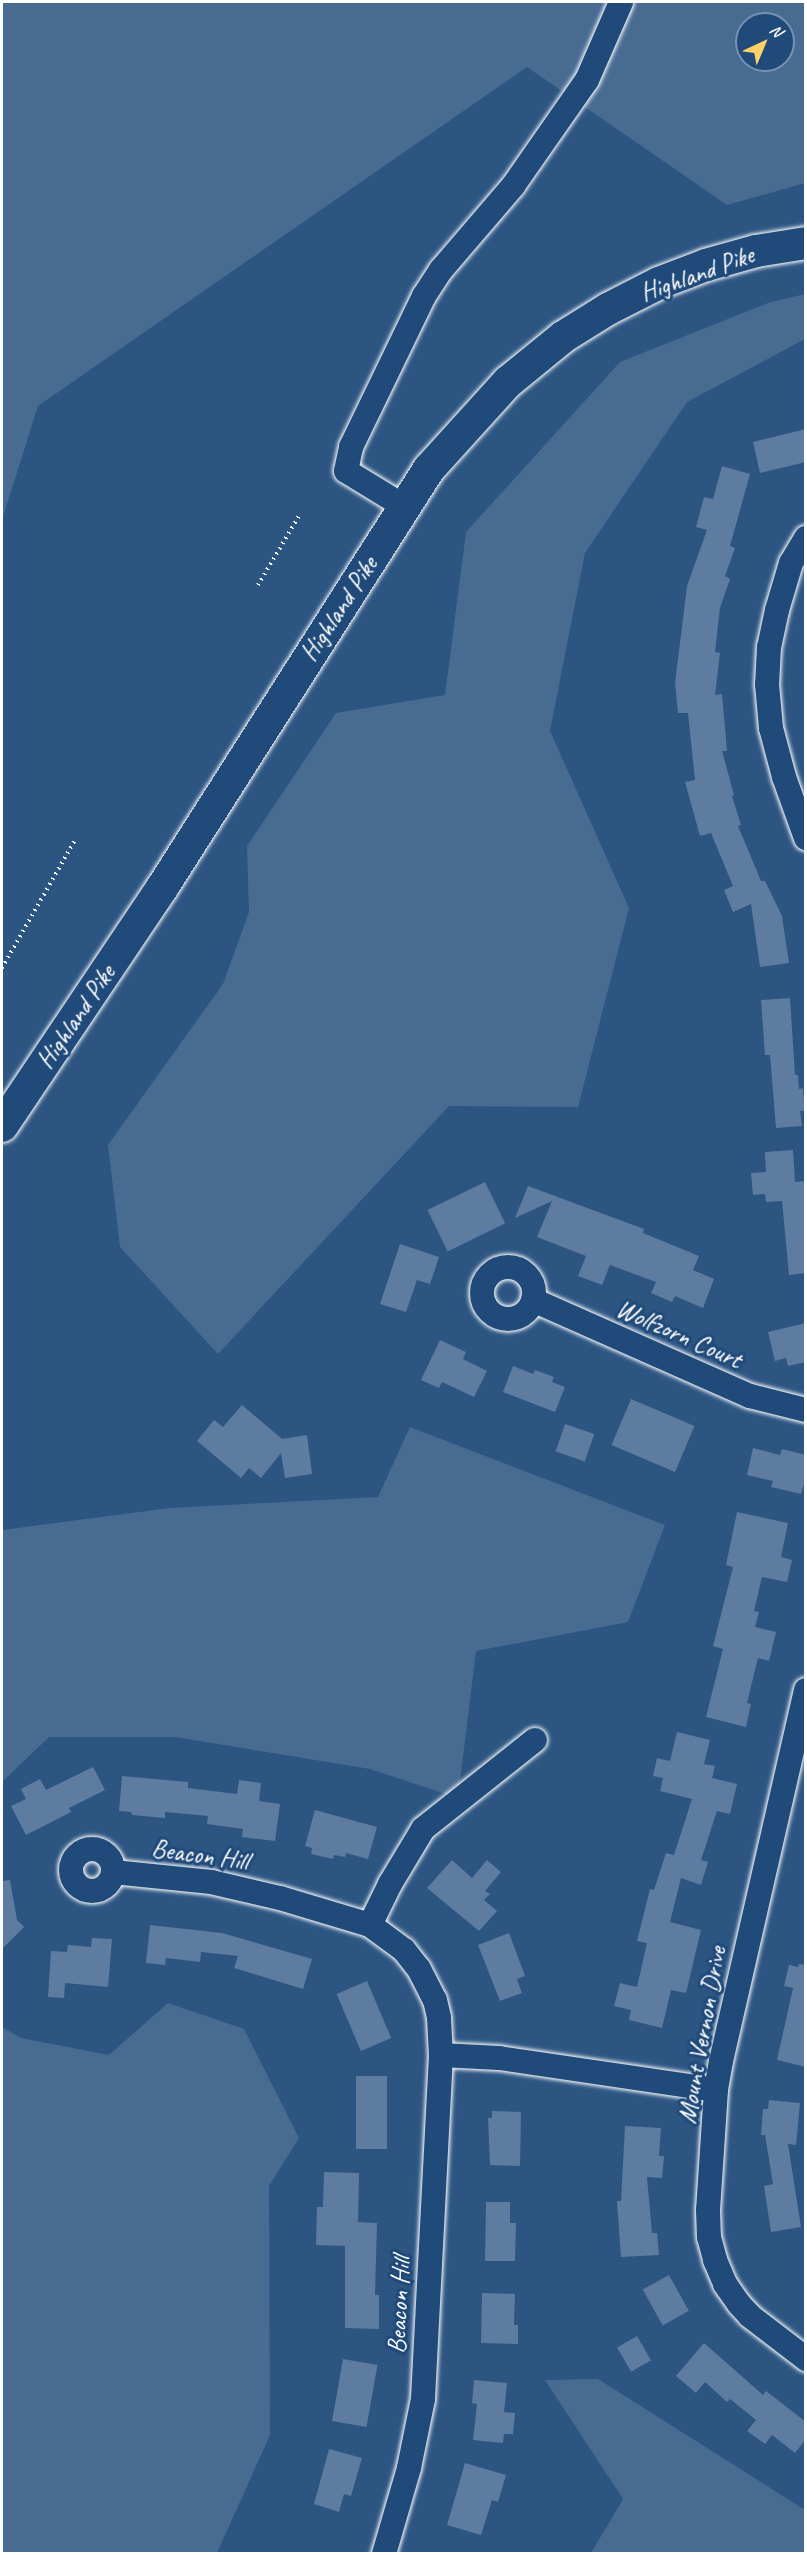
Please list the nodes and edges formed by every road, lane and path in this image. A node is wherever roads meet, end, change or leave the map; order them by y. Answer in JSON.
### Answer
{"nodes":[{"id":1,"x":621,"y":2,"type":"edge"},
{"id":2,"x":806,"y":243,"type":"edge"},
{"id":3,"x":405,"y":507,"type":"junction"},
{"id":4,"x":300,"y":514,"type":"dead end"},
{"id":5,"x":806,"y":538,"type":"edge"},
{"id":6,"x":258,"y":585,"type":"dead end"},
{"id":7,"x":806,"y":838,"type":"edge"},
{"id":8,"x":75,"y":840,"type":"dead end"},
{"id":9,"x":2,"y":968,"type":"edge"},
{"id":10,"x":2,"y":1126,"type":"edge"},
{"id":11,"x":533,"y":1300,"type":"dead end"},
{"id":12,"x":806,"y":1410,"type":"edge"},
{"id":13,"x":806,"y":1690,"type":"edge"},
{"id":14,"x":535,"y":1740,"type":"dead end"},
{"id":15,"x":113,"y":1872,"type":"dead end"},
{"id":16,"x":370,"y":1925,"type":"junction"},
{"id":17,"x":441,"y":2055,"type":"junction"},
{"id":18,"x":716,"y":2090,"type":"junction"},
{"id":19,"x":806,"y":2359,"type":"edge"},
{"id":20,"x":384,"y":2553,"type":"edge"}],
"edges":[{"from":1,"to":3,"type":"street"},
{"from":2,"to":3,"type":"main road","name":"Highland Pike"},
{"from":3,"to":10,"type":"main road","name":"Highland Pike"},
{"from":4,"to":6,"type":"path"},
{"from":5,"to":7,"type":"street"},
{"from":8,"to":9,"type":"path"},
{"from":11,"to":12,"type":"street","name":"Wolfzorn Court"},
{"from":13,"to":18,"type":"street","name":"Mount Vernon Drive"},
{"from":14,"to":16,"type":"street"},
{"from":15,"to":16,"type":"street","name":"Beacon Hill"},
{"from":16,"to":17,"type":"street","name":"Beacon Hill"},
{"from":17,"to":18,"type":"street"},
{"from":17,"to":20,"type":"street","name":"Beacon Hill"},
{"from":18,"to":19,"type":"street","name":"Mount Vernon Drive"}]}
